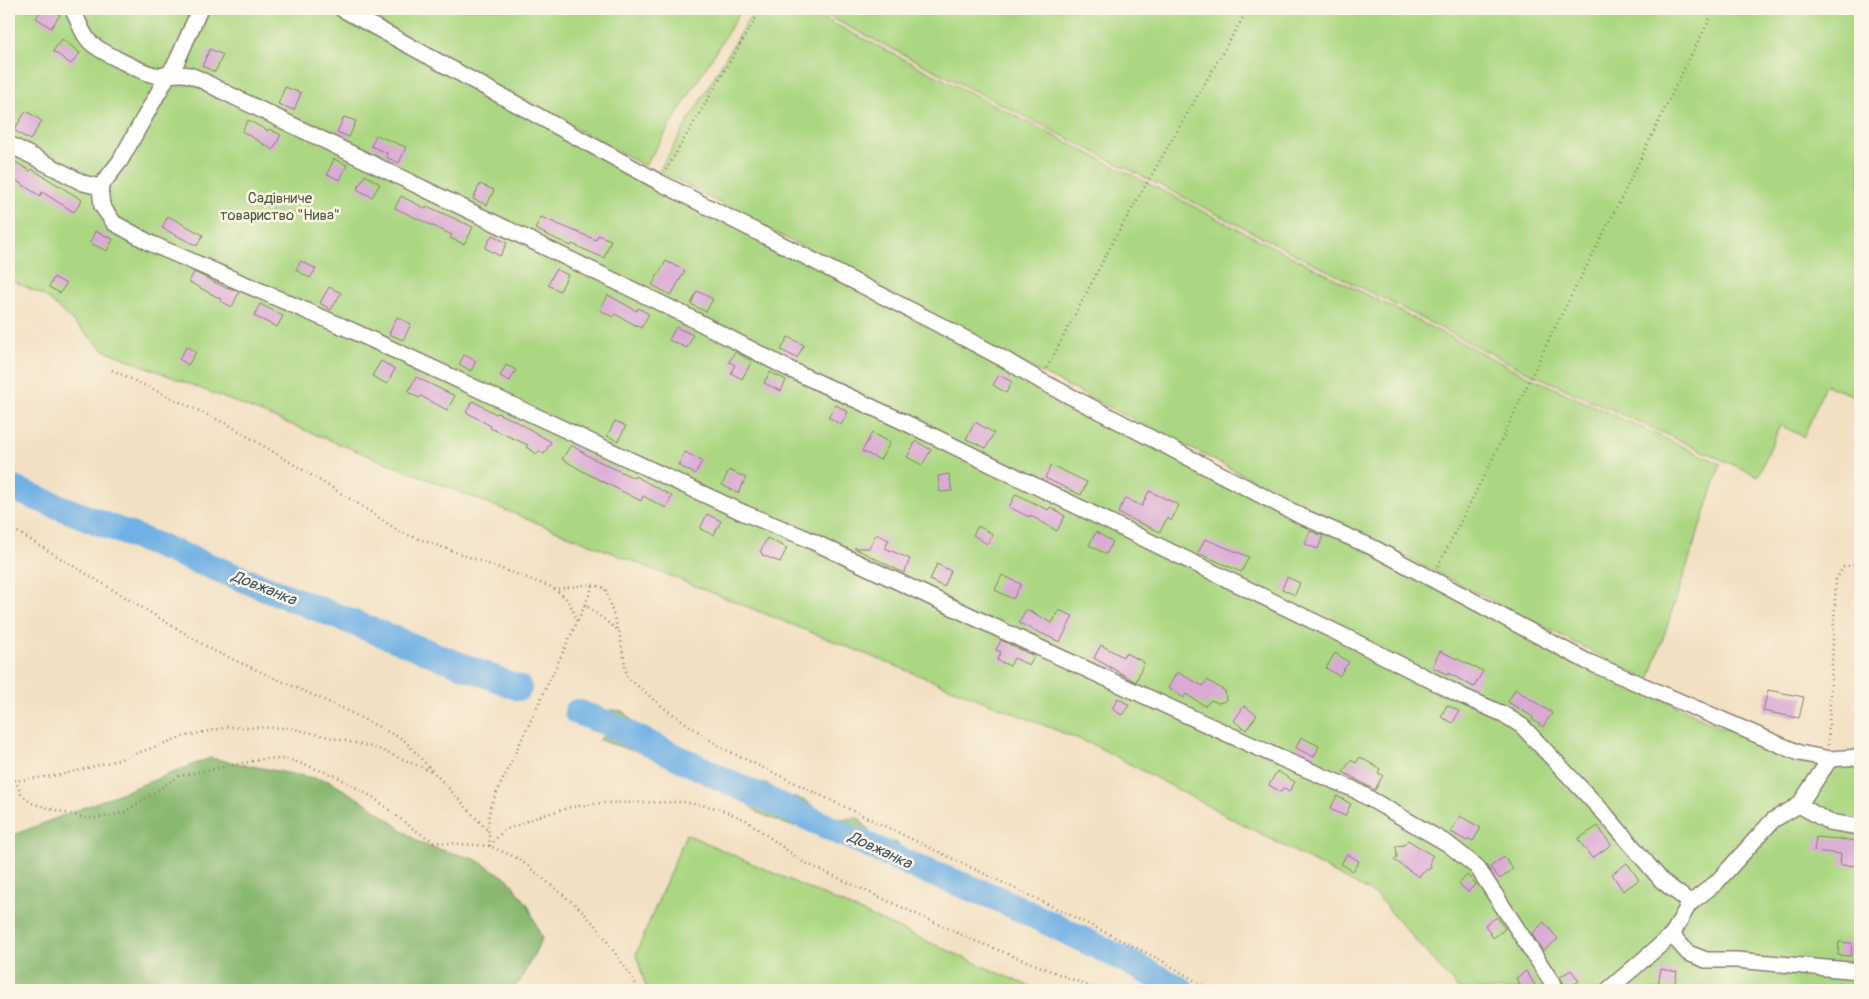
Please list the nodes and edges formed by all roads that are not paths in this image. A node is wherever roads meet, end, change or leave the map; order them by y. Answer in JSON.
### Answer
{"nodes":[{"id":1,"x":72,"y":9,"type":"edge"},
{"id":2,"x":200,"y":9,"type":"edge"},
{"id":3,"x":342,"y":9,"type":"edge"},
{"id":4,"x":167,"y":76,"type":"junction"},
{"id":5,"x":9,"y":144,"type":"edge"},
{"id":6,"x":100,"y":187,"type":"junction"},
{"id":7,"x":1860,"y":757,"type":"edge"},
{"id":8,"x":1830,"y":759,"type":"junction"},
{"id":9,"x":1798,"y":805,"type":"junction"},
{"id":10,"x":1860,"y":826,"type":"edge"},
{"id":11,"x":1691,"y":903,"type":"junction"},
{"id":12,"x":1672,"y":935,"type":"junction"},
{"id":13,"x":1860,"y":971,"type":"edge"},
{"id":14,"x":1557,"y":990,"type":"edge"},
{"id":15,"x":1608,"y":990,"type":"edge"}],
"edges":[{"from":1,"to":4,"type":"street"},
{"from":2,"to":4,"type":"street"},
{"from":3,"to":8,"type":"street"},
{"from":4,"to":6,"type":"street"},
{"from":4,"to":11,"type":"street"},
{"from":5,"to":6,"type":"street"},
{"from":6,"to":14,"type":"street"},
{"from":7,"to":8,"type":"street"},
{"from":8,"to":9,"type":"street"},
{"from":9,"to":10,"type":"street"},
{"from":9,"to":11,"type":"street"},
{"from":11,"to":12,"type":"street"},
{"from":12,"to":13,"type":"street"},
{"from":12,"to":15,"type":"street"}]}
